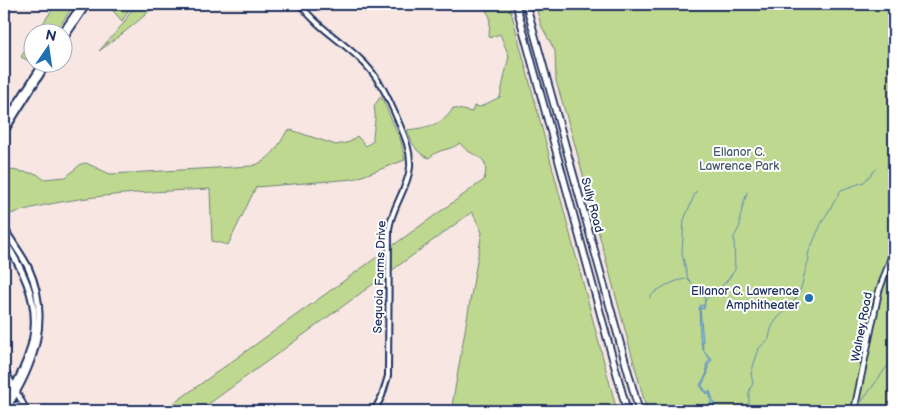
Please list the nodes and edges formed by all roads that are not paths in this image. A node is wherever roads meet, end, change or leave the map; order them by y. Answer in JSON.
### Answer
{"nodes":[{"id":1,"x":82,"y":4,"type":"edge"},
{"id":2,"x":87,"y":4,"type":"edge"},
{"id":3,"x":300,"y":4,"type":"edge"},
{"id":4,"x":516,"y":4,"type":"edge"},
{"id":5,"x":526,"y":4,"type":"edge"},
{"id":6,"x":70,"y":22,"type":"edge"},
{"id":7,"x":72,"y":26,"type":"edge"},
{"id":8,"x":38,"y":72,"type":"edge"},
{"id":9,"x":42,"y":72,"type":"edge"},
{"id":10,"x":4,"y":124,"type":"edge"},
{"id":11,"x":4,"y":132,"type":"edge"},
{"id":12,"x":4,"y":228,"type":"edge"},
{"id":13,"x":4,"y":240,"type":"edge"},
{"id":14,"x":894,"y":248,"type":"edge"},
{"id":15,"x":4,"y":369,"type":"edge"},
{"id":16,"x":14,"y":387,"type":"junction"},
{"id":17,"x":17,"y":393,"type":"junction"},
{"id":18,"x":4,"y":404,"type":"edge"},
{"id":19,"x":5,"y":411,"type":"edge"},
{"id":20,"x":27,"y":411,"type":"edge"},
{"id":21,"x":374,"y":411,"type":"edge"},
{"id":22,"x":627,"y":411,"type":"edge"},
{"id":23,"x":639,"y":411,"type":"edge"},
{"id":24,"x":854,"y":411,"type":"edge"}],
"edges":[{"from":1,"to":6,"type":"main road"},
{"from":2,"to":7,"type":"main road"},
{"from":3,"to":21,"type":"street","name":"Sequoia Farms Drive"},
{"from":4,"to":22,"type":"highway","name":"Sully Road"},
{"from":5,"to":23,"type":"highway","name":"Sully Road"},
{"from":8,"to":10,"type":"main road"},
{"from":9,"to":11,"type":"main road"},
{"from":12,"to":17,"type":"main road"},
{"from":13,"to":16,"type":"main road"},
{"from":14,"to":24,"type":"main road","name":"Walney Road"},
{"from":15,"to":16,"type":"main road"},
{"from":16,"to":17,"type":"main road"},
{"from":16,"to":18,"type":"main road"},
{"from":17,"to":19,"type":"main road"},
{"from":17,"to":20,"type":"main road"},
{"from":19,"to":20,"type":"main road"}]}
